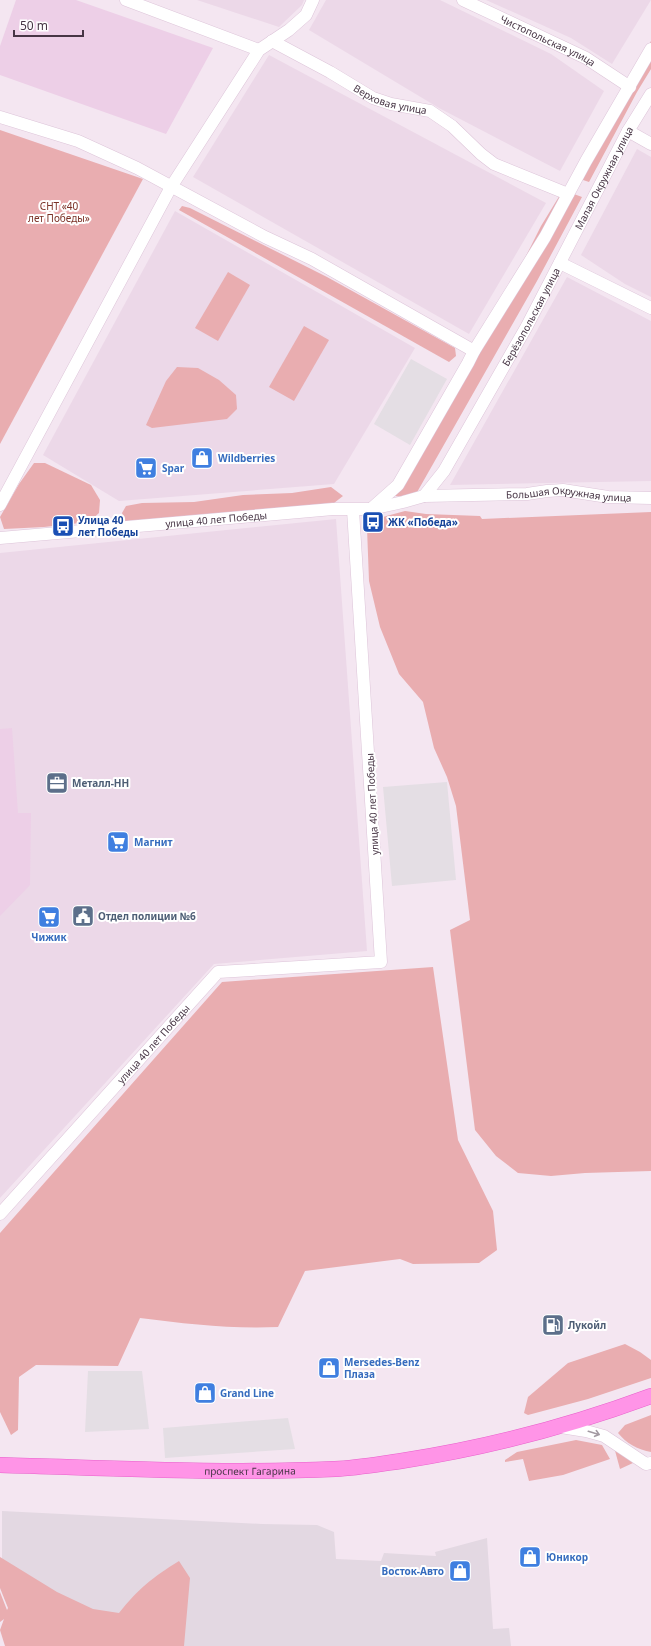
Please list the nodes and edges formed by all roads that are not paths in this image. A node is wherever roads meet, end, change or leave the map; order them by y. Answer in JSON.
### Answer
{"nodes":[{"id":1,"x":126,"y":0,"type":"edge"},
{"id":2,"x":313,"y":0,"type":"edge"},
{"id":3,"x":463,"y":0,"type":"edge"},
{"id":4,"x":272,"y":41,"type":"junction"},
{"id":5,"x":651,"y":49,"type":"edge"},
{"id":6,"x":259,"y":50,"type":"junction"},
{"id":7,"x":630,"y":87,"type":"junction"},
{"id":8,"x":651,"y":94,"type":"edge"},
{"id":9,"x":0,"y":117,"type":"edge"},
{"id":10,"x":628,"y":132,"type":"junction"},
{"id":11,"x":651,"y":144,"type":"edge"},
{"id":12,"x":171,"y":187,"type":"junction"},
{"id":13,"x":568,"y":194,"type":"junction"},
{"id":14,"x":560,"y":264,"type":"junction"},
{"id":15,"x":651,"y":308,"type":"edge"},
{"id":16,"x":474,"y":351,"type":"junction"},
{"id":17,"x":424,"y":496,"type":"junction"},
{"id":18,"x":651,"y":498,"type":"edge"},
{"id":19,"x":0,"y":505,"type":"edge"},
{"id":20,"x":371,"y":509,"type":"junction"},
{"id":21,"x":353,"y":510,"type":"junction"},
{"id":22,"x":0,"y":538,"type":"edge"},
{"id":23,"x":0,"y":1214,"type":"edge"},
{"id":24,"x":651,"y":1396,"type":"edge"},
{"id":25,"x":556,"y":1426,"type":"junction"},
{"id":26,"x":651,"y":1462,"type":"edge"},
{"id":27,"x":0,"y":1465,"type":"edge"}],
"edges":[{"from":1,"to":6,"type":"street"},
{"from":2,"to":4,"type":"street"},
{"from":3,"to":7,"type":"street","name":"Чистопольская улица"},
{"from":4,"to":6,"type":"street"},
{"from":4,"to":13,"type":"street","name":"Верховая улица"},
{"from":5,"to":7,"type":"street"},
{"from":6,"to":12,"type":"street"},
{"from":7,"to":13,"type":"street"},
{"from":8,"to":10,"type":"street","name":"Малая Окружная улица"},
{"from":9,"to":12,"type":"street"},
{"from":10,"to":11,"type":"street"},
{"from":10,"to":14,"type":"street","name":"Малая Окружная улица"},
{"from":12,"to":16,"type":"street"},
{"from":12,"to":19,"type":"street"},
{"from":13,"to":16,"type":"street"},
{"from":14,"to":15,"type":"street","name":"Берёзопольская улица"},
{"from":14,"to":17,"type":"street","name":"Берёзопольская улица"},
{"from":16,"to":20,"type":"street"},
{"from":17,"to":18,"type":"street","name":"Большая Окружная улица"},
{"from":17,"to":20,"type":"street","name":"Большая Окружная улица"},
{"from":20,"to":21,"type":"street","name":"Большая Окружная улица"},
{"from":21,"to":22,"type":"street","name":"улица 40 лет Победы"},
{"from":21,"to":23,"type":"street","name":"улица 40 лет Победы"},
{"from":24,"to":25,"type":"main road","name":"проспект Гагарина"},
{"from":25,"to":26,"type":"street","one_way":true},
{"from":25,"to":27,"type":"main road","name":"проспект Гагарина"}]}
